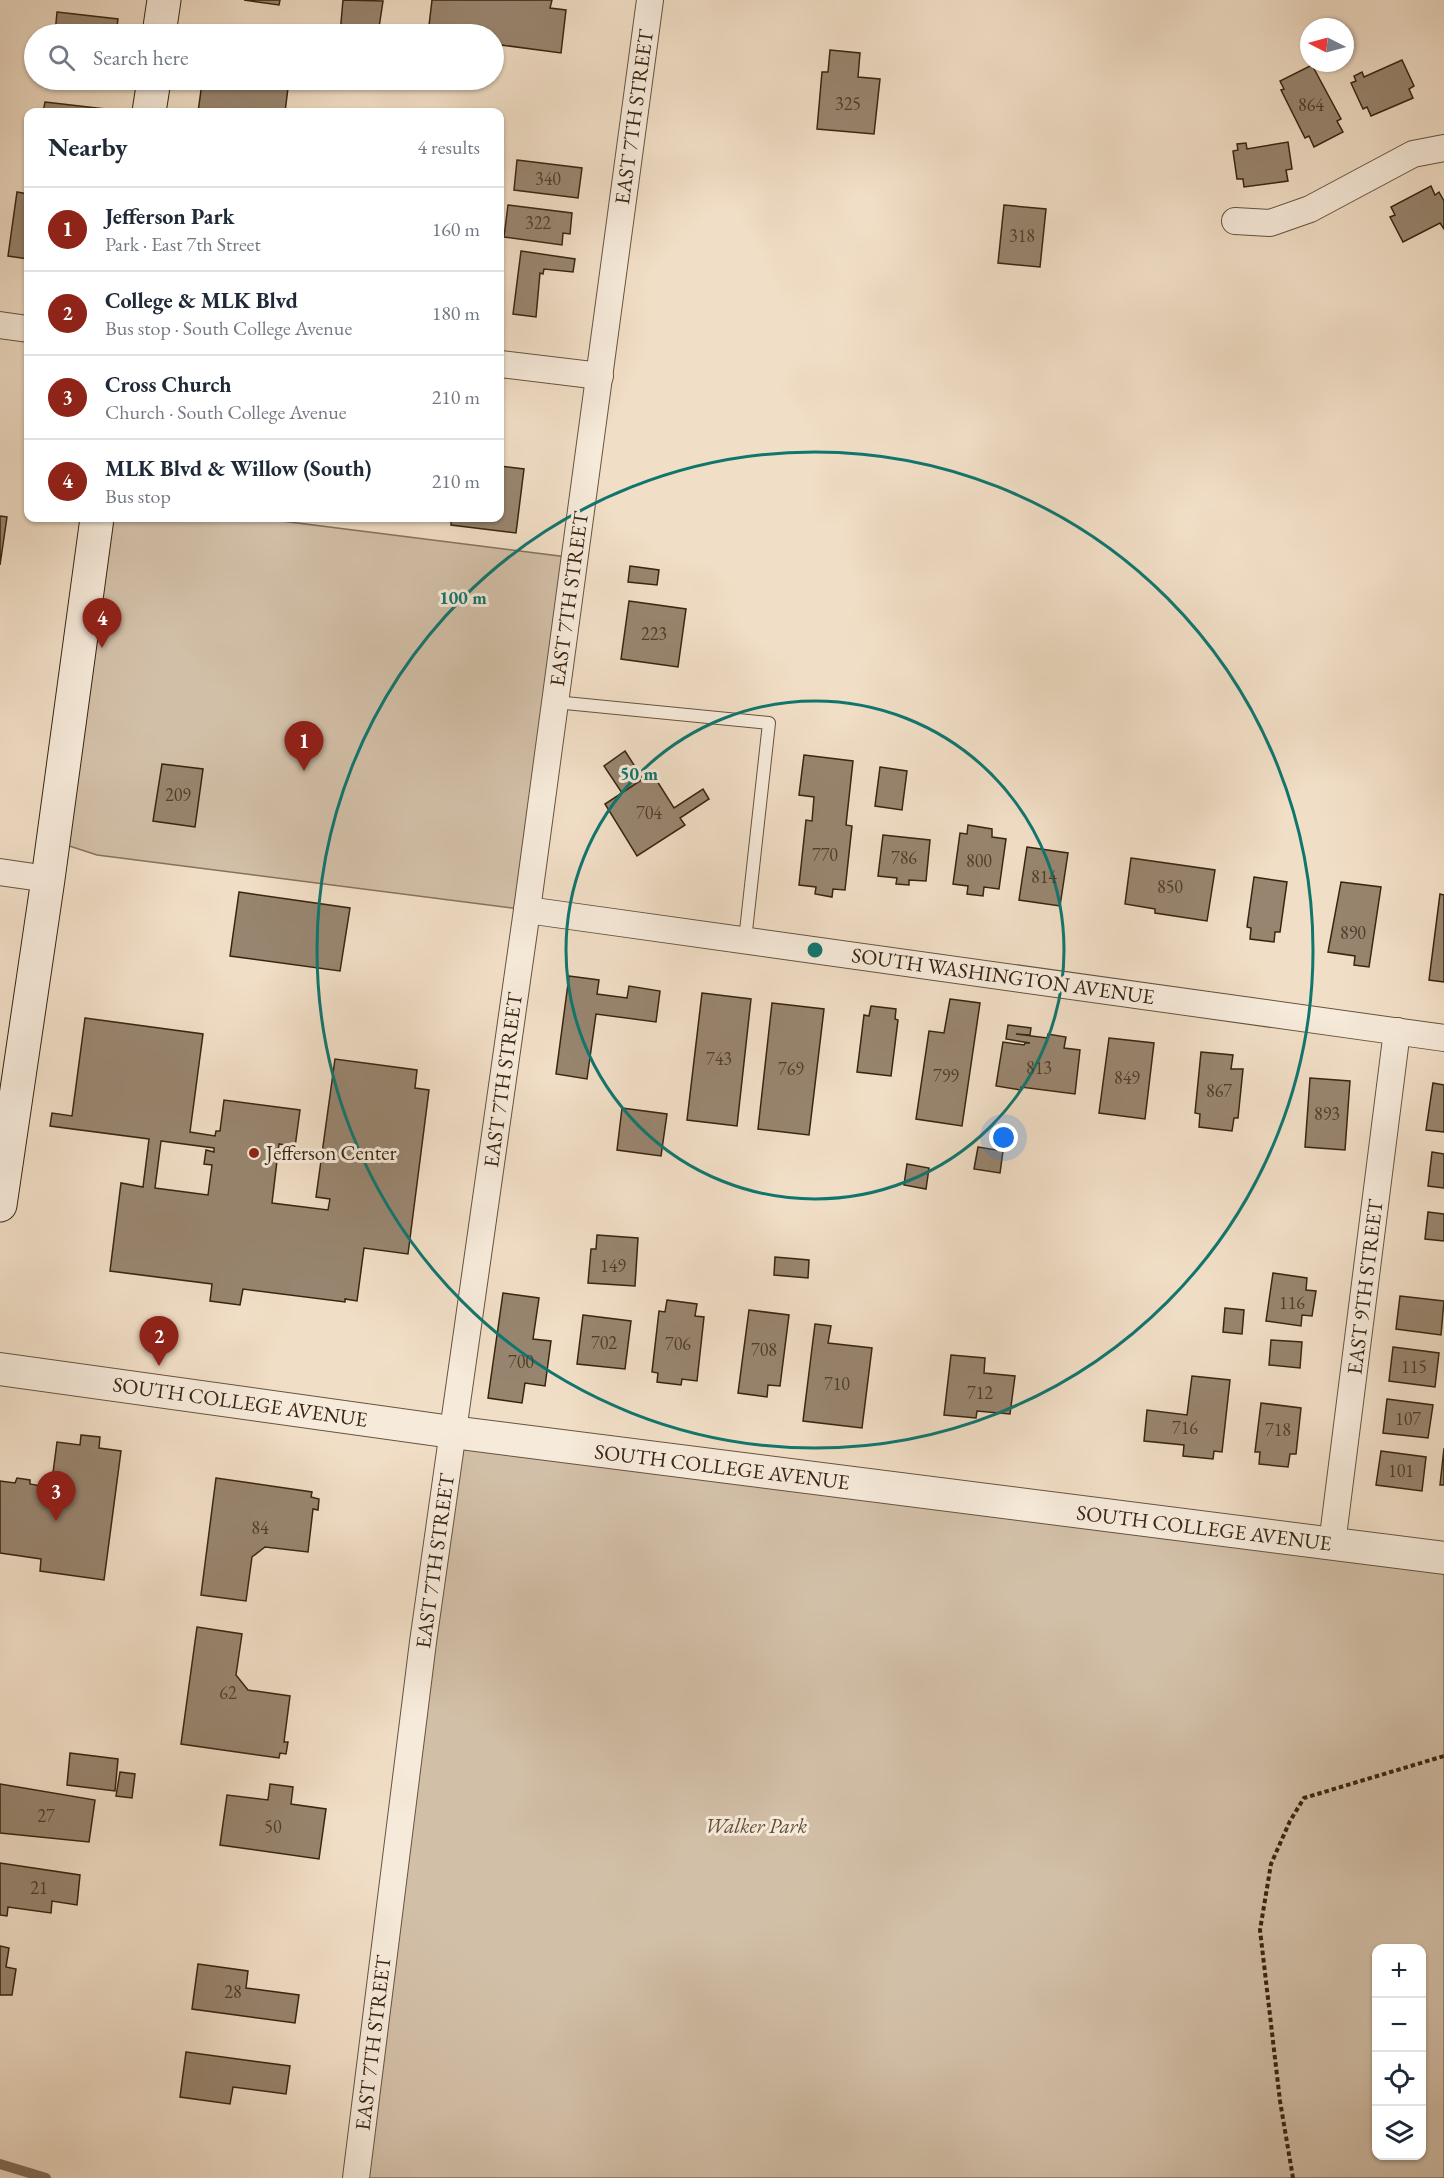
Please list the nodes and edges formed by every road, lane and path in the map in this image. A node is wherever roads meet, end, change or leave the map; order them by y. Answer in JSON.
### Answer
{"nodes":[{"id":1,"x":164,"y":0,"type":"edge"},
{"id":2,"x":650,"y":0,"type":"edge"},
{"id":3,"x":160,"y":24,"type":"edge"},
{"id":4,"x":152,"y":90,"type":"edge"},
{"id":5,"x":150,"y":108,"type":"edge"},
{"id":6,"x":1444,"y":148,"type":"edge"},
{"id":7,"x":1235,"y":221,"type":"dead end"},
{"id":8,"x":0,"y":325,"type":"edge"},
{"id":9,"x":24,"y":328,"type":"edge"},
{"id":10,"x":504,"y":364,"type":"edge"},
{"id":11,"x":600,"y":376,"type":"junction"},
{"id":12,"x":96,"y":522,"type":"edge"},
{"id":13,"x":555,"y":702,"type":"junction"},
{"id":14,"x":0,"y":872,"type":"edge"},
{"id":15,"x":48,"y":879,"type":"junction"},
{"id":16,"x":527,"y":910,"type":"junction"},
{"id":17,"x":745,"y":940,"type":"junction"},
{"id":18,"x":1397,"y":1030,"type":"junction"},
{"id":19,"x":1444,"y":1038,"type":"edge"},
{"id":20,"x":0,"y":1205,"type":"edge"},
{"id":21,"x":0,"y":1369,"type":"edge"},
{"id":22,"x":452,"y":1432,"type":"junction"},
{"id":23,"x":1332,"y":1544,"type":"junction"},
{"id":24,"x":1444,"y":1558,"type":"edge"},
{"id":25,"x":1444,"y":1756,"type":"edge"},
{"id":26,"x":357,"y":2169,"type":"edge"},
{"id":27,"x":1293,"y":2178,"type":"edge"}],
"edges":[{"from":1,"to":3,"type":"main road"},
{"from":2,"to":11,"type":"street","name":"EAST 7TH STREET"},
{"from":4,"to":5,"type":"main road"},
{"from":6,"to":7,"type":"street"},
{"from":8,"to":9,"type":"street"},
{"from":10,"to":11,"type":"street"},
{"from":11,"to":13,"type":"street","name":"EAST 7TH STREET"},
{"from":12,"to":15,"type":"main road"},
{"from":13,"to":16,"type":"street","name":"EAST 7TH STREET"},
{"from":13,"to":17,"type":"lane"},
{"from":14,"to":15,"type":"street"},
{"from":15,"to":20,"type":"main road"},
{"from":16,"to":17,"type":"street","name":"SOUTH WASHINGTON AVENUE"},
{"from":16,"to":22,"type":"street","name":"EAST 7TH STREET"},
{"from":17,"to":18,"type":"street","name":"SOUTH WASHINGTON AVENUE"},
{"from":18,"to":19,"type":"street","name":"SOUTH WASHINGTON AVENUE"},
{"from":18,"to":23,"type":"street","name":"EAST 9TH STREET"},
{"from":21,"to":22,"type":"street","name":"SOUTH COLLEGE AVENUE"},
{"from":22,"to":23,"type":"street","name":"SOUTH COLLEGE AVENUE"},
{"from":22,"to":26,"type":"street","name":"EAST 7TH STREET"},
{"from":23,"to":24,"type":"street","name":"SOUTH COLLEGE AVENUE"},
{"from":25,"to":27,"type":"path"}]}
